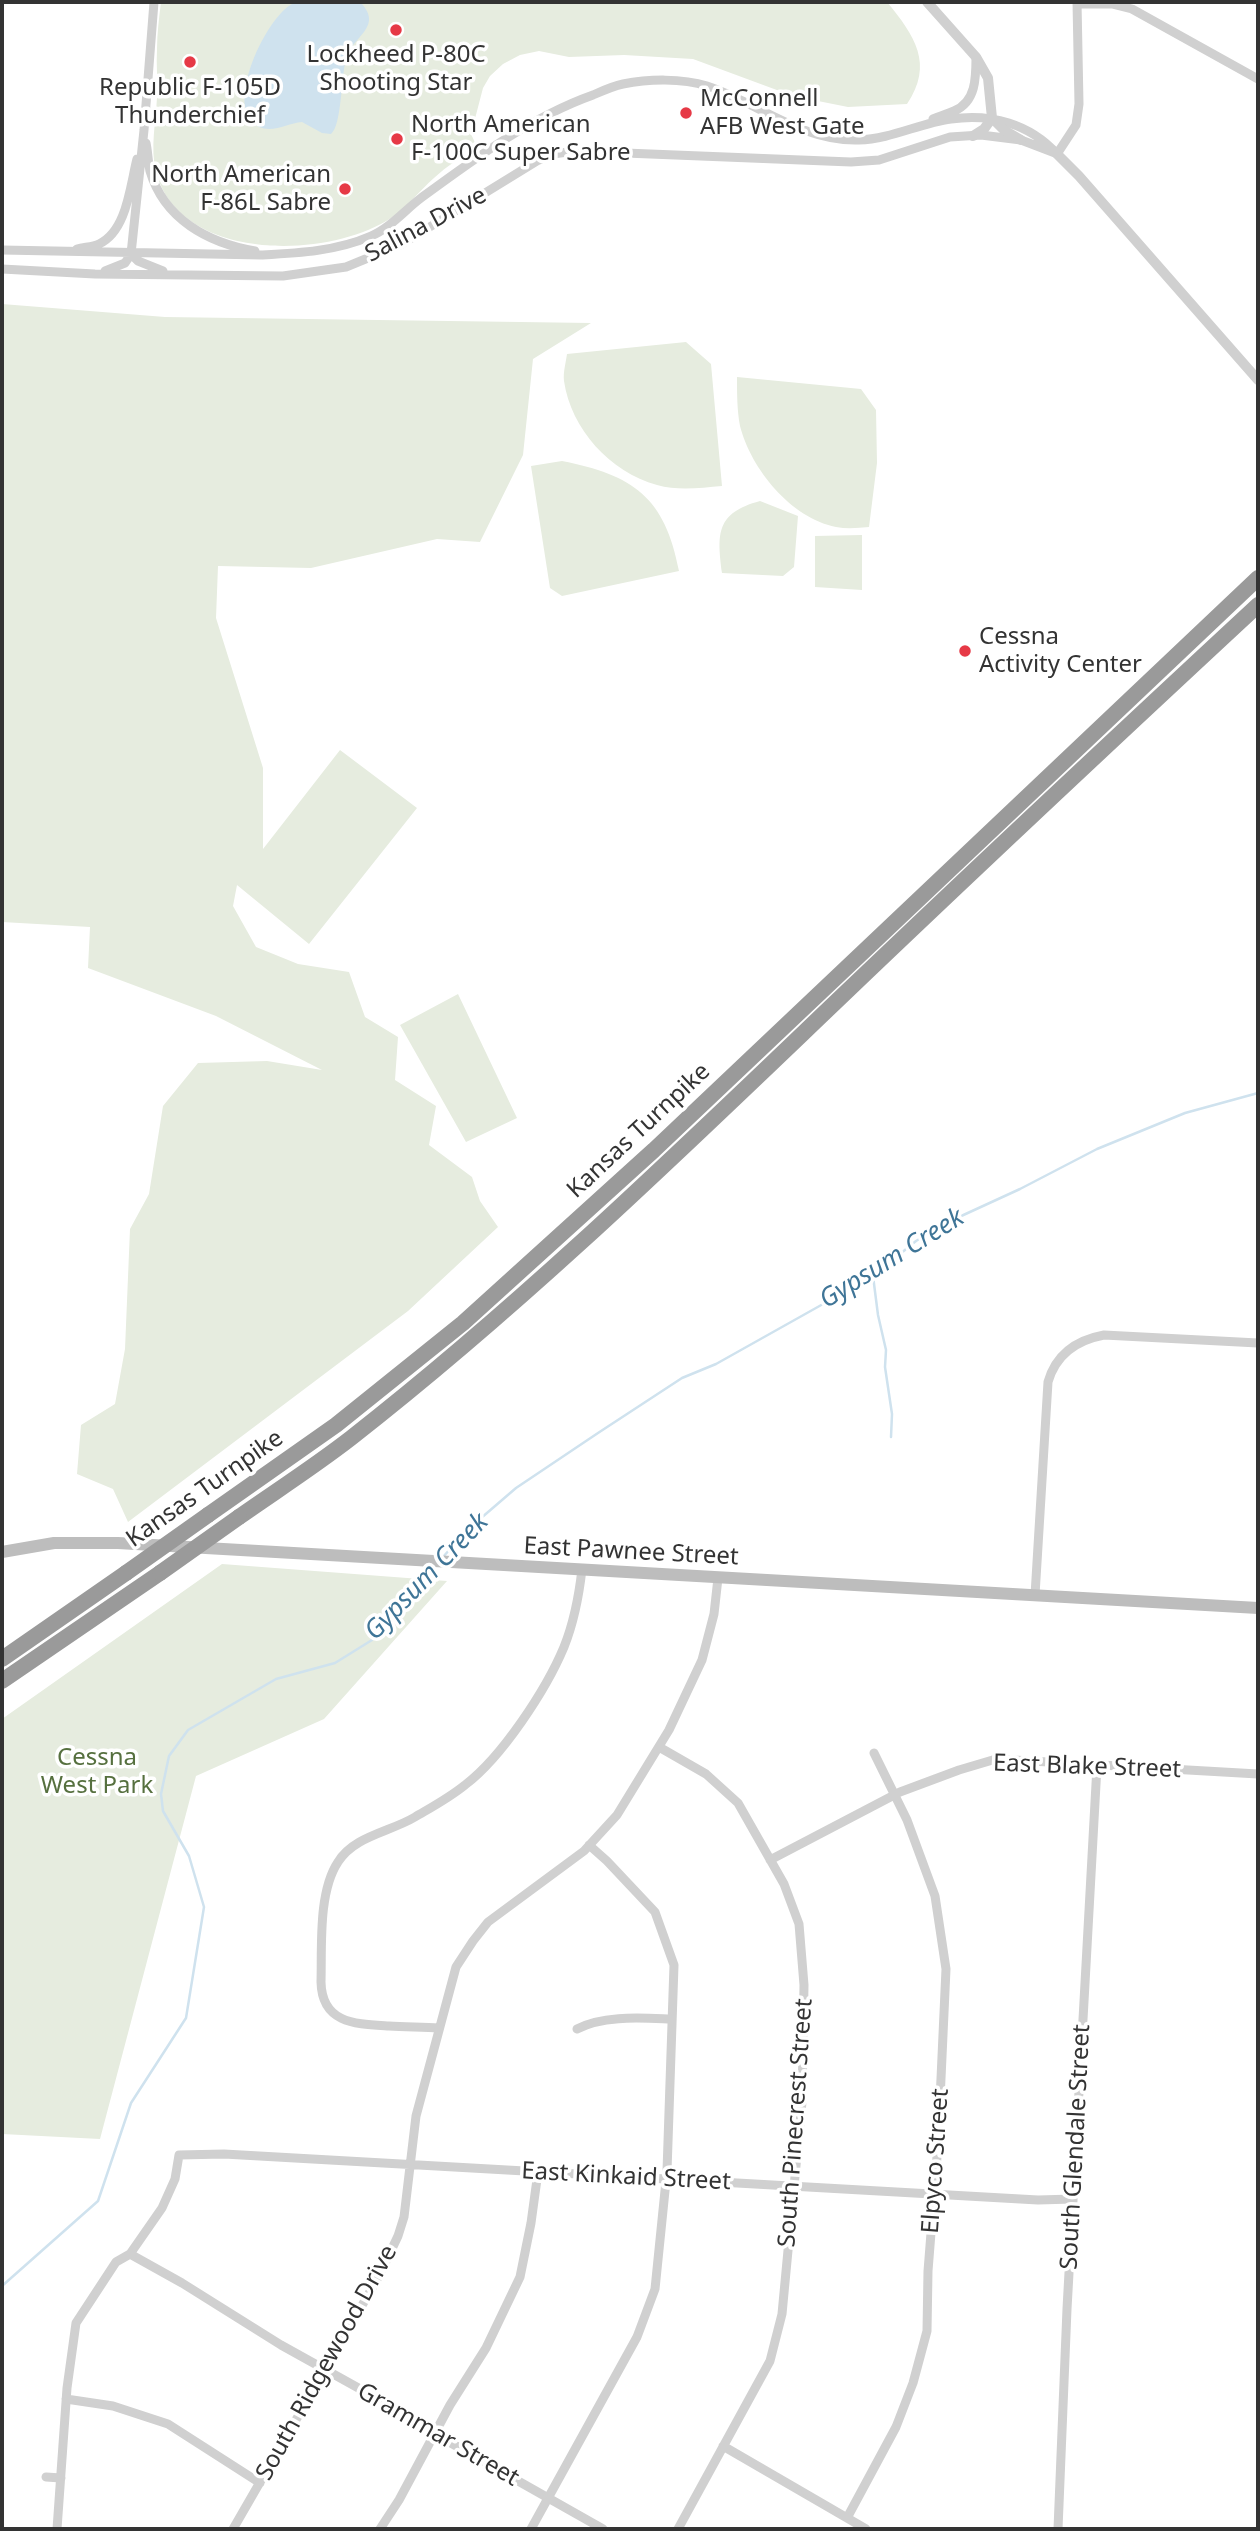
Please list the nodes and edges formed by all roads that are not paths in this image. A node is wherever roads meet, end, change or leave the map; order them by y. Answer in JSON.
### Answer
{"nodes":[{"id":1,"x":154,"y":2,"type":"edge"},
{"id":2,"x":927,"y":2,"type":"edge"},
{"id":3,"x":1077,"y":3,"type":"edge"},
{"id":4,"x":976,"y":57,"type":"junction"},
{"id":5,"x":1258,"y":79,"type":"edge"},
{"id":6,"x":992,"y":118,"type":"junction"},
{"id":7,"x":917,"y":128,"type":"junction"},
{"id":8,"x":144,"y":130,"type":"junction"},
{"id":9,"x":973,"y":136,"type":"junction"},
{"id":10,"x":1021,"y":140,"type":"junction"},
{"id":11,"x":1056,"y":154,"type":"junction"},
{"id":12,"x":2,"y":250,"type":"edge"},
{"id":13,"x":61,"y":252,"type":"junction"},
{"id":14,"x":131,"y":254,"type":"junction"},
{"id":15,"x":278,"y":254,"type":"junction"},
{"id":16,"x":2,"y":269,"type":"edge"},
{"id":17,"x":95,"y":274,"type":"junction"},
{"id":18,"x":169,"y":274,"type":"junction"},
{"id":19,"x":1258,"y":380,"type":"edge"},
{"id":20,"x":1258,"y":578,"type":"edge"},
{"id":21,"x":1258,"y":605,"type":"edge"},
{"id":22,"x":1258,"y":1343,"type":"edge"},
{"id":23,"x":2,"y":1552,"type":"edge"},
{"id":24,"x":582,"y":1569,"type":"junction"},
{"id":25,"x":718,"y":1578,"type":"junction"},
{"id":26,"x":1035,"y":1595,"type":"junction"},
{"id":27,"x":1258,"y":1608,"type":"edge"},
{"id":28,"x":2,"y":1659,"type":"edge"},
{"id":29,"x":2,"y":1681,"type":"edge"},
{"id":30,"x":659,"y":1747,"type":"junction"},
{"id":31,"x":874,"y":1753,"type":"dead end"},
{"id":32,"x":1097,"y":1766,"type":"junction"},
{"id":33,"x":1258,"y":1774,"type":"edge"},
{"id":34,"x":894,"y":1796,"type":"junction"},
{"id":35,"x":589,"y":1845,"type":"junction"},
{"id":36,"x":770,"y":1860,"type":"junction"},
{"id":37,"x":671,"y":2019,"type":"junction"},
{"id":38,"x":439,"y":2028,"type":"junction"},
{"id":39,"x":577,"y":2029,"type":"dead end"},
{"id":40,"x":412,"y":2165,"type":"junction"},
{"id":41,"x":538,"y":2172,"type":"junction"},
{"id":42,"x":666,"y":2180,"type":"junction"},
{"id":43,"x":794,"y":2185,"type":"junction"},
{"id":44,"x":934,"y":2193,"type":"junction"},
{"id":45,"x":1073,"y":2199,"type":"junction"},
{"id":46,"x":130,"y":2254,"type":"junction"},
{"id":47,"x":324,"y":2369,"type":"junction"},
{"id":48,"x":66,"y":2399,"type":"junction"},
{"id":49,"x":435,"y":2434,"type":"junction"},
{"id":50,"x":723,"y":2446,"type":"junction"},
{"id":51,"x":46,"y":2477,"type":"dead end"},
{"id":52,"x":61,"y":2478,"type":"junction"},
{"id":53,"x":260,"y":2483,"type":"junction"},
{"id":54,"x":548,"y":2498,"type":"junction"},
{"id":55,"x":847,"y":2518,"type":"junction"},
{"id":56,"x":57,"y":2529,"type":"edge"},
{"id":57,"x":233,"y":2529,"type":"edge"},
{"id":58,"x":380,"y":2529,"type":"edge"},
{"id":59,"x":531,"y":2529,"type":"edge"},
{"id":60,"x":603,"y":2529,"type":"edge"},
{"id":61,"x":678,"y":2529,"type":"edge"},
{"id":62,"x":866,"y":2529,"type":"edge"},
{"id":63,"x":1058,"y":2529,"type":"edge"}],
"edges":[{"from":1,"to":8,"type":"street"},
{"from":2,"to":4,"type":"street"},
{"from":3,"to":5,"type":"street"},
{"from":3,"to":11,"type":"street"},
{"from":4,"to":6,"type":"street"},
{"from":4,"to":7,"type":"street"},
{"from":6,"to":7,"type":"street","name":"Salina Drive"},
{"from":6,"to":9,"type":"street"},
{"from":6,"to":10,"type":"street"},
{"from":6,"to":11,"type":"street","name":"Salina Drive"},
{"from":7,"to":15,"type":"street","name":"Salina Drive"},
{"from":8,"to":13,"type":"street","name":"Salina Drive"},
{"from":8,"to":14,"type":"street"},
{"from":8,"to":15,"type":"street"},
{"from":9,"to":10,"type":"street","name":"Salina Drive"},
{"from":9,"to":18,"type":"street","name":"Salina Drive"},
{"from":10,"to":11,"type":"street","name":"Salina Drive"},
{"from":11,"to":19,"type":"street"},
{"from":12,"to":13,"type":"street","name":"Salina Drive"},
{"from":13,"to":14,"type":"street","name":"Salina Drive"},
{"from":14,"to":15,"type":"street","name":"Salina Drive"},
{"from":14,"to":17,"type":"street"},
{"from":14,"to":18,"type":"street","name":"Salina Drive"},
{"from":16,"to":17,"type":"street","name":"Salina Drive"},
{"from":17,"to":18,"type":"street","name":"Salina Drive"},
{"from":20,"to":28,"type":"highway","name":"Kansas Turnpike","bridge":true},
{"from":21,"to":29,"type":"highway","name":"Kansas Turnpike","bridge":true},
{"from":22,"to":26,"type":"street"},
{"from":23,"to":24,"type":"main road","name":"East Pawnee Street"},
{"from":24,"to":25,"type":"main road","name":"East Pawnee Street"},
{"from":24,"to":38,"type":"street"},
{"from":25,"to":26,"type":"main road","name":"East Pawnee Street"},
{"from":25,"to":30,"type":"street","name":"South Ridgewood Drive"},
{"from":26,"to":27,"type":"main road","name":"East Pawnee Street"},
{"from":30,"to":35,"type":"street","name":"South Ridgewood Drive"},
{"from":30,"to":36,"type":"street","name":"South Pinecrest Street"},
{"from":31,"to":34,"type":"street","name":"Elpyco Street"},
{"from":32,"to":33,"type":"street","name":"East Blake Street"},
{"from":32,"to":34,"type":"street","name":"East Blake Street"},
{"from":32,"to":45,"type":"street","name":"South Glendale Street"},
{"from":34,"to":36,"type":"street","name":"East Blake Street"},
{"from":34,"to":44,"type":"street","name":"Elpyco Street"},
{"from":35,"to":37,"type":"street"},
{"from":35,"to":38,"type":"street","name":"South Ridgewood Drive"},
{"from":36,"to":43,"type":"street","name":"South Pinecrest Street"},
{"from":37,"to":39,"type":"street"},
{"from":37,"to":42,"type":"street"},
{"from":38,"to":40,"type":"street","name":"South Ridgewood Drive"},
{"from":40,"to":41,"type":"street","name":"East Kinkaid Street"},
{"from":40,"to":46,"type":"street","name":"East Kinkaid Street"},
{"from":40,"to":47,"type":"street","name":"South Ridgewood Drive"},
{"from":41,"to":42,"type":"street","name":"East Kinkaid Street"},
{"from":41,"to":49,"type":"street"},
{"from":42,"to":43,"type":"street","name":"East Kinkaid Street"},
{"from":42,"to":54,"type":"street"},
{"from":43,"to":44,"type":"street","name":"East Kinkaid Street"},
{"from":43,"to":50,"type":"street","name":"South Pinecrest Street"},
{"from":44,"to":45,"type":"street","name":"East Kinkaid Street"},
{"from":44,"to":55,"type":"street","name":"Elpyco Street"},
{"from":45,"to":63,"type":"street","name":"South Glendale Street"},
{"from":46,"to":47,"type":"street","name":"Grammar Street"},
{"from":46,"to":48,"type":"street"},
{"from":47,"to":49,"type":"street","name":"Grammar Street"},
{"from":47,"to":53,"type":"street","name":"South Ridgewood Drive"},
{"from":48,"to":52,"type":"street"},
{"from":48,"to":53,"type":"street"},
{"from":49,"to":54,"type":"street","name":"Grammar Street"},
{"from":49,"to":58,"type":"street"},
{"from":50,"to":55,"type":"street"},
{"from":50,"to":61,"type":"street","name":"South Pinecrest Street"},
{"from":51,"to":52,"type":"street"},
{"from":52,"to":56,"type":"street"},
{"from":53,"to":57,"type":"street","name":"South Ridgewood Drive"},
{"from":54,"to":59,"type":"street"},
{"from":54,"to":60,"type":"street","name":"Grammar Street"},
{"from":55,"to":62,"type":"street"}]}
